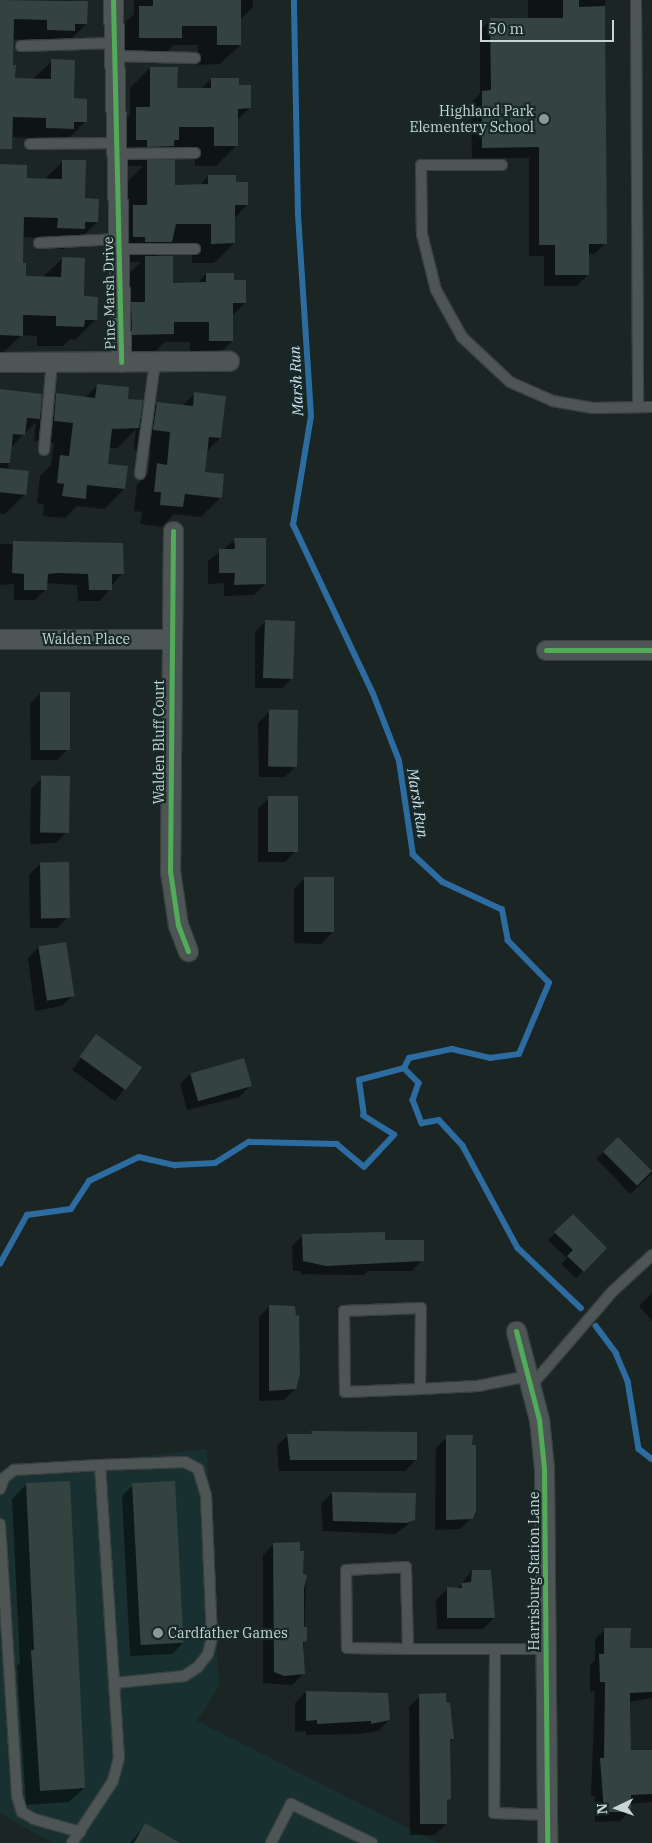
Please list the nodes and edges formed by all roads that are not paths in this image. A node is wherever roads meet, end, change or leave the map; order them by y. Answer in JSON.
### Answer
{"nodes":[{"id":1,"x":113,"y":0,"type":"edge"},
{"id":2,"x":636,"y":0,"type":"edge"},
{"id":3,"x":21,"y":46,"type":"dead end"},
{"id":4,"x":113,"y":49,"type":"junction"},
{"id":5,"x":195,"y":58,"type":"dead end"},
{"id":6,"x":30,"y":144,"type":"dead end"},
{"id":7,"x":117,"y":148,"type":"junction"},
{"id":8,"x":195,"y":153,"type":"dead end"},
{"id":9,"x":502,"y":165,"type":"dead end"},
{"id":10,"x":39,"y":243,"type":"dead end"},
{"id":11,"x":119,"y":244,"type":"junction"},
{"id":12,"x":195,"y":250,"type":"dead end"},
{"id":13,"x":229,"y":361,"type":"dead end"},
{"id":14,"x":0,"y":362,"type":"edge"},
{"id":15,"x":52,"y":362,"type":"junction"},
{"id":16,"x":121,"y":362,"type":"junction"},
{"id":17,"x":155,"y":362,"type":"junction"},
{"id":18,"x":638,"y":407,"type":"junction"},
{"id":19,"x":652,"y":407,"type":"edge"},
{"id":20,"x":44,"y":450,"type":"dead end"},
{"id":21,"x":140,"y":474,"type":"dead end"},
{"id":22,"x":172,"y":531,"type":"dead end"},
{"id":23,"x":0,"y":639,"type":"edge"},
{"id":24,"x":171,"y":639,"type":"junction"},
{"id":25,"x":546,"y":650,"type":"dead end"},
{"id":26,"x":652,"y":650,"type":"edge"},
{"id":27,"x":188,"y":951,"type":"dead end"},
{"id":28,"x":652,"y":1255,"type":"edge"},
{"id":29,"x":516,"y":1331,"type":"dead end"},
{"id":30,"x":529,"y":1382,"type":"junction"},
{"id":31,"x":420,"y":1389,"type":"junction"},
{"id":32,"x":100,"y":1465,"type":"junction"},
{"id":33,"x":0,"y":1489,"type":"edge"},
{"id":34,"x":0,"y":1524,"type":"edge"},
{"id":35,"x":408,"y":1649,"type":"junction"},
{"id":36,"x":495,"y":1649,"type":"junction"},
{"id":37,"x":546,"y":1649,"type":"junction"},
{"id":38,"x":114,"y":1683,"type":"junction"},
{"id":39,"x":547,"y":1815,"type":"junction"},
{"id":40,"x":80,"y":1832,"type":"junction"},
{"id":41,"x":72,"y":1843,"type":"edge"},
{"id":42,"x":271,"y":1843,"type":"edge"},
{"id":43,"x":372,"y":1843,"type":"edge"},
{"id":44,"x":548,"y":1843,"type":"edge"}],
"edges":[{"from":1,"to":4,"type":"street","name":"Pine Marsh Drive"},
{"from":2,"to":18,"type":"lane"},
{"from":3,"to":4,"type":"lane"},
{"from":4,"to":5,"type":"lane"},
{"from":4,"to":7,"type":"street","name":"Pine Marsh Drive"},
{"from":6,"to":7,"type":"lane"},
{"from":7,"to":8,"type":"lane"},
{"from":7,"to":11,"type":"street","name":"Pine Marsh Drive"},
{"from":9,"to":18,"type":"lane"},
{"from":10,"to":11,"type":"lane"},
{"from":11,"to":12,"type":"lane"},
{"from":11,"to":16,"type":"street","name":"Pine Marsh Drive"},
{"from":13,"to":17,"type":"street","name":"Pine Marsh Drive"},
{"from":14,"to":15,"type":"street","name":"Pine Marsh Drive"},
{"from":15,"to":16,"type":"street","name":"Pine Marsh Drive"},
{"from":15,"to":20,"type":"lane"},
{"from":16,"to":17,"type":"street","name":"Pine Marsh Drive"},
{"from":17,"to":21,"type":"lane"},
{"from":18,"to":19,"type":"lane"},
{"from":22,"to":24,"type":"street","name":"Walden Bluff Court"},
{"from":23,"to":24,"type":"street","name":"Walden Place"},
{"from":24,"to":27,"type":"street","name":"Walden Bluff Court"},
{"from":25,"to":26,"type":"street"},
{"from":28,"to":30,"type":"lane"},
{"from":29,"to":30,"type":"street","name":"Harrisburg Station Lane"},
{"from":30,"to":31,"type":"lane"},
{"from":30,"to":37,"type":"street","name":"Harrisburg Station Lane"},
{"from":31,"to":31,"type":"lane"},
{"from":32,"to":33,"type":"lane"},
{"from":32,"to":38,"type":"lane"},
{"from":32,"to":38,"type":"lane"},
{"from":34,"to":40,"type":"lane"},
{"from":35,"to":35,"type":"lane"},
{"from":35,"to":36,"type":"lane"},
{"from":36,"to":37,"type":"lane"},
{"from":36,"to":39,"type":"lane"},
{"from":37,"to":39,"type":"street","name":"Harrisburg Station Lane"},
{"from":38,"to":40,"type":"lane"},
{"from":39,"to":44,"type":"street","name":"Harrisburg Station Lane"},
{"from":40,"to":41,"type":"lane"},
{"from":42,"to":43,"type":"lane"}]}
